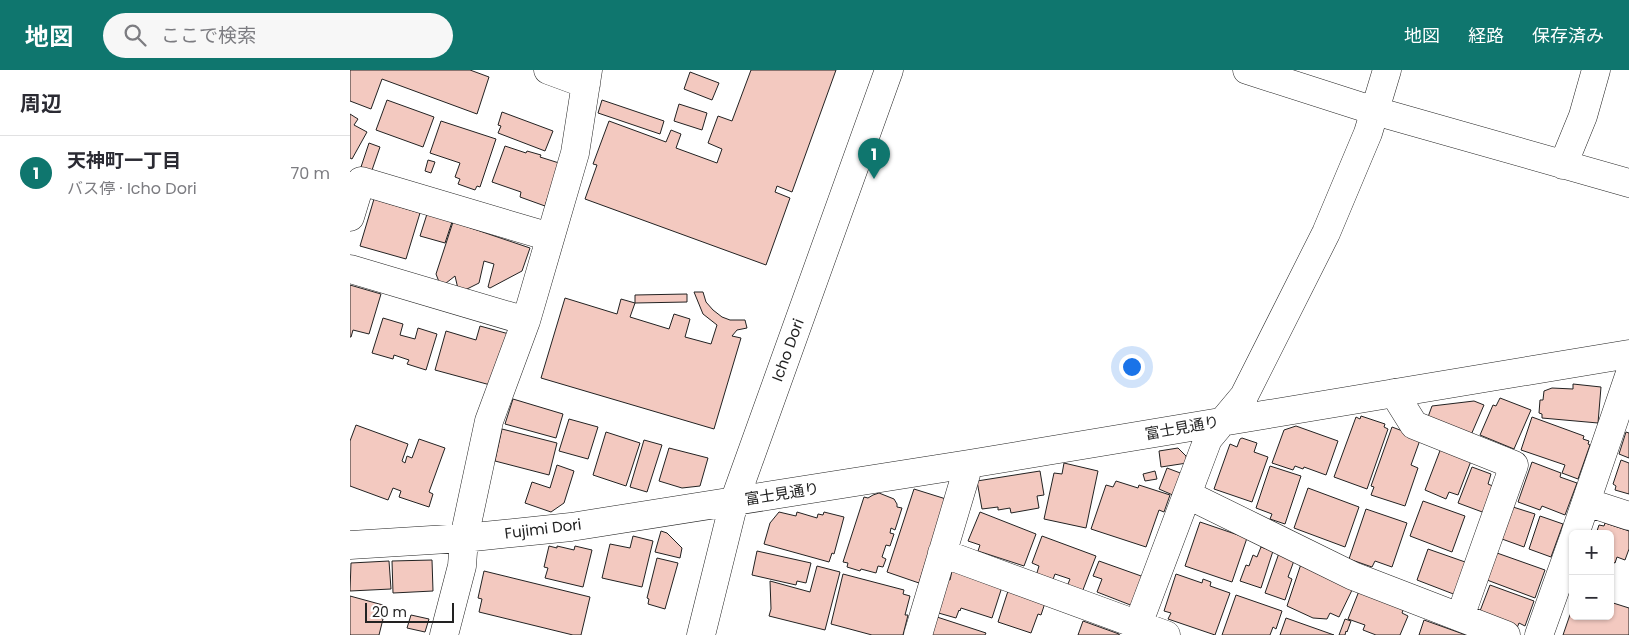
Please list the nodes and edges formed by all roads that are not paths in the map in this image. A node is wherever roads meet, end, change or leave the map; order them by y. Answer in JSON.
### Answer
{"nodes":[{"id":1,"x":548,"y":70,"type":"edge"},
{"id":2,"x":889,"y":70,"type":"edge"},
{"id":3,"x":1247,"y":70,"type":"edge"},
{"id":4,"x":1388,"y":70,"type":"edge"},
{"id":5,"x":1596,"y":70,"type":"edge"},
{"id":6,"x":587,"y":77,"type":"edge"},
{"id":7,"x":1375,"y":111,"type":"junction"},
{"id":8,"x":1563,"y":165,"type":"junction"},
{"id":9,"x":1629,"y":183,"type":"edge"},
{"id":10,"x":350,"y":217,"type":"edge"},
{"id":11,"x":550,"y":238,"type":"junction"},
{"id":12,"x":350,"y":269,"type":"edge"},
{"id":13,"x":526,"y":321,"type":"junction"},
{"id":14,"x":1629,"y":354,"type":"edge"},
{"id":15,"x":1629,"y":376,"type":"edge"},
{"id":16,"x":1394,"y":393,"type":"junction"},
{"id":17,"x":1223,"y":421,"type":"junction"},
{"id":18,"x":970,"y":464,"type":"junction"},
{"id":19,"x":1188,"y":495,"type":"junction"},
{"id":20,"x":734,"y":502,"type":"junction"},
{"id":21,"x":1586,"y":502,"type":"junction"},
{"id":22,"x":1629,"y":516,"type":"edge"},
{"id":23,"x":1576,"y":530,"type":"edge"},
{"id":24,"x":464,"y":538,"type":"junction"},
{"id":25,"x":350,"y":545,"type":"edge"},
{"id":26,"x":1569,"y":551,"type":"edge"},
{"id":27,"x":942,"y":553,"type":"junction"},
{"id":28,"x":1460,"y":617,"type":"junction"},
{"id":29,"x":1136,"y":630,"type":"edge"},
{"id":30,"x":444,"y":635,"type":"edge"},
{"id":31,"x":701,"y":635,"type":"edge"},
{"id":32,"x":918,"y":635,"type":"edge"},
{"id":33,"x":1166,"y":635,"type":"edge"},
{"id":34,"x":1506,"y":635,"type":"edge"},
{"id":35,"x":1539,"y":635,"type":"edge"}],
"edges":[{"from":1,"to":6,"type":"street"},
{"from":2,"to":20,"type":"street","name":"Icho Dori"},
{"from":3,"to":7,"type":"street"},
{"from":4,"to":7,"type":"street"},
{"from":5,"to":8,"type":"street"},
{"from":6,"to":11,"type":"street"},
{"from":7,"to":8,"type":"street"},
{"from":7,"to":17,"type":"street"},
{"from":8,"to":9,"type":"street"},
{"from":10,"to":11,"type":"street"},
{"from":11,"to":13,"type":"street"},
{"from":12,"to":13,"type":"street"},
{"from":13,"to":24,"type":"street"},
{"from":14,"to":16,"type":"street","name":"富士見通り"},
{"from":15,"to":21,"type":"street"},
{"from":16,"to":17,"type":"street","name":"富士見通り"},
{"from":16,"to":28,"type":"street"},
{"from":17,"to":18,"type":"street","name":"富士見通り"},
{"from":17,"to":19,"type":"street"},
{"from":18,"to":20,"type":"street","name":"富士見通り"},
{"from":18,"to":27,"type":"street"},
{"from":19,"to":28,"type":"street"},
{"from":19,"to":29,"type":"street"},
{"from":20,"to":24,"type":"street","name":"Fujimi Dori"},
{"from":20,"to":31,"type":"street","name":"Icho Dori"},
{"from":21,"to":22,"type":"street"},
{"from":21,"to":23,"type":"street"},
{"from":24,"to":25,"type":"street","name":"Fujimi Dori"},
{"from":24,"to":30,"type":"street"},
{"from":26,"to":35,"type":"street"},
{"from":27,"to":29,"type":"street"},
{"from":27,"to":32,"type":"street"},
{"from":28,"to":34,"type":"street"},
{"from":29,"to":33,"type":"street"}]}
